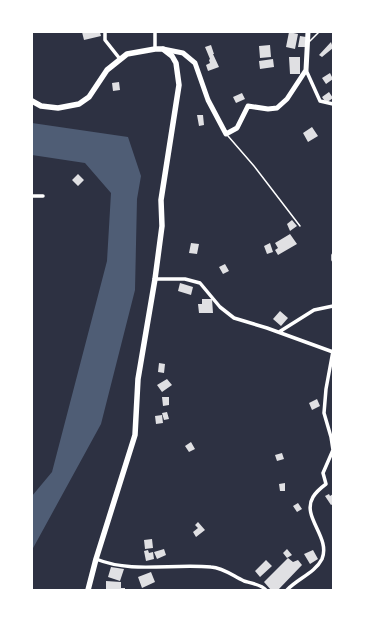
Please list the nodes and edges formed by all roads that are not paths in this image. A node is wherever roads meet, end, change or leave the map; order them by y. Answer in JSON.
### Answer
{"nodes":[{"id":1,"x":105,"y":32,"type":"edge"},
{"id":2,"x":155,"y":32,"type":"edge"},
{"id":3,"x":308,"y":32,"type":"edge"},
{"id":4,"x":319,"y":32,"type":"edge"},
{"id":5,"x":307,"y":44,"type":"junction"},
{"id":6,"x":155,"y":49,"type":"junction"},
{"id":7,"x":163,"y":49,"type":"junction"},
{"id":8,"x":120,"y":59,"type":"junction"},
{"id":9,"x":306,"y":70,"type":"junction"},
{"id":10,"x":32,"y":101,"type":"edge"},
{"id":11,"x":333,"y":104,"type":"edge"},
{"id":12,"x":226,"y":134,"type":"junction"},
{"id":13,"x":32,"y":196,"type":"edge"},
{"id":14,"x":43,"y":196,"type":"dead end"},
{"id":15,"x":300,"y":226,"type":"dead end"},
{"id":16,"x":333,"y":255,"type":"edge"},
{"id":17,"x":333,"y":260,"type":"edge"},
{"id":18,"x":156,"y":278,"type":"junction"},
{"id":19,"x":333,"y":306,"type":"edge"},
{"id":20,"x":279,"y":332,"type":"junction"},
{"id":21,"x":333,"y":352,"type":"edge"},
{"id":22,"x":96,"y":559,"type":"junction"},
{"id":23,"x":88,"y":590,"type":"edge"},
{"id":24,"x":266,"y":590,"type":"edge"},
{"id":25,"x":287,"y":590,"type":"edge"}],
"edges":[{"from":1,"to":8,"type":"street"},
{"from":2,"to":6,"type":"street"},
{"from":3,"to":5,"type":"main road"},
{"from":4,"to":5,"type":"lane"},
{"from":5,"to":9,"type":"main road"},
{"from":6,"to":7,"type":"main road"},
{"from":6,"to":8,"type":"main road"},
{"from":7,"to":12,"type":"main road"},
{"from":7,"to":18,"type":"main road"},
{"from":8,"to":10,"type":"main road"},
{"from":9,"to":11,"type":"street"},
{"from":9,"to":12,"type":"main road"},
{"from":12,"to":15,"type":"lane"},
{"from":13,"to":14,"type":"street"},
{"from":16,"to":17,"type":"street"},
{"from":18,"to":20,"type":"street"},
{"from":18,"to":22,"type":"main road"},
{"from":19,"to":20,"type":"street"},
{"from":20,"to":21,"type":"street"},
{"from":21,"to":25,"type":"street"},
{"from":22,"to":23,"type":"main road"},
{"from":22,"to":24,"type":"street"}]}
